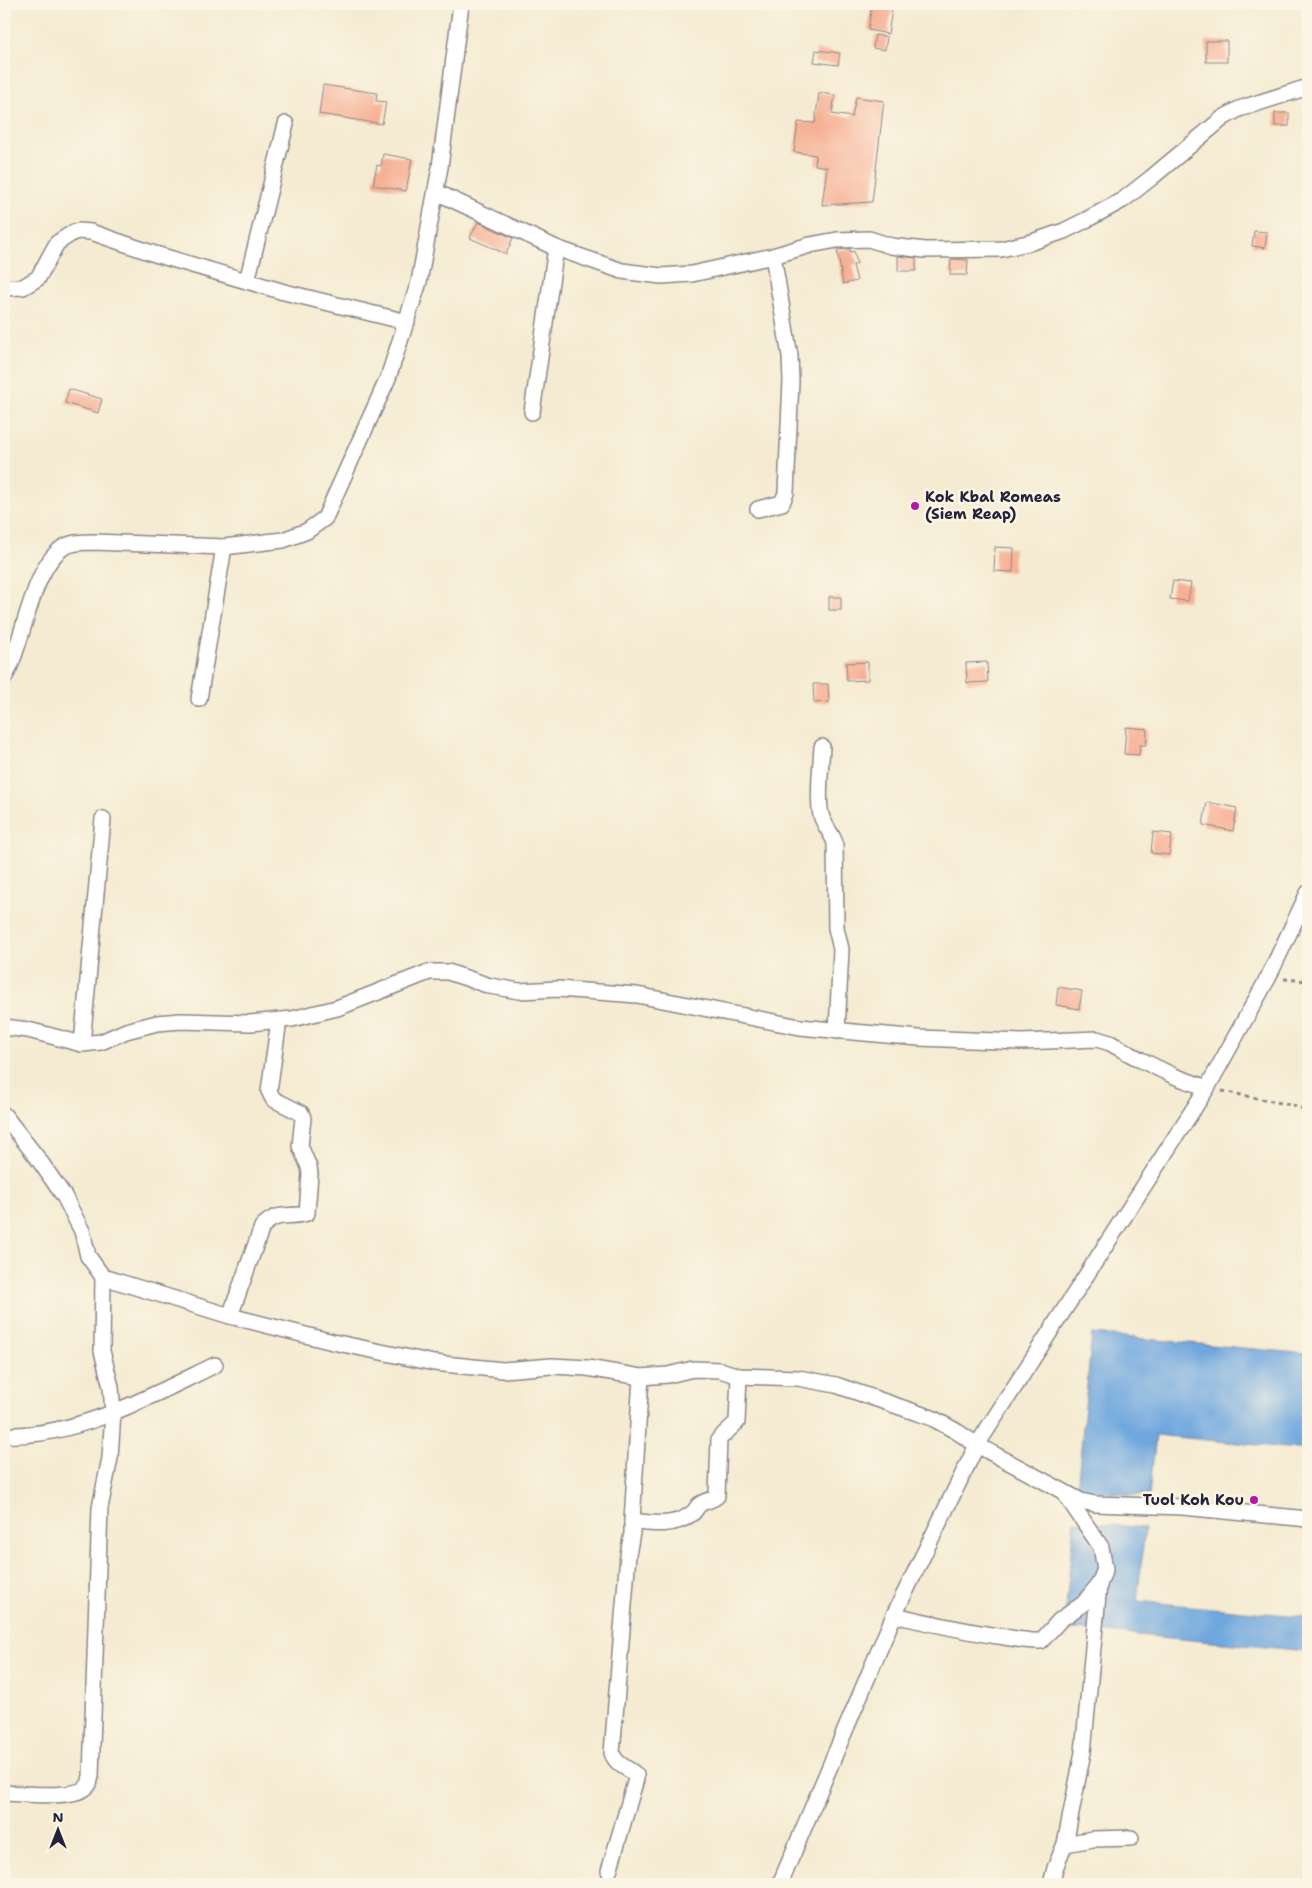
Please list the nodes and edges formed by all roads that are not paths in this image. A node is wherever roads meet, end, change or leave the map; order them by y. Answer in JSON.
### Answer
{"nodes":[{"id":1,"x":461,"y":4,"type":"edge"},
{"id":2,"x":1308,"y":87,"type":"edge"},
{"id":3,"x":286,"y":124,"type":"dead end"},
{"id":4,"x":436,"y":192,"type":"junction"},
{"id":5,"x":556,"y":248,"type":"junction"},
{"id":6,"x":773,"y":256,"type":"junction"},
{"id":7,"x":247,"y":281,"type":"junction"},
{"id":8,"x":4,"y":288,"type":"edge"},
{"id":9,"x":406,"y":322,"type":"junction"},
{"id":10,"x":532,"y":412,"type":"dead end"},
{"id":11,"x":758,"y":509,"type":"dead end"},
{"id":12,"x":224,"y":547,"type":"junction"},
{"id":13,"x":4,"y":678,"type":"edge"},
{"id":14,"x":198,"y":698,"type":"dead end"},
{"id":15,"x":822,"y":747,"type":"dead end"},
{"id":16,"x":102,"y":819,"type":"dead end"},
{"id":17,"x":1308,"y":893,"type":"edge"},
{"id":18,"x":279,"y":1020,"type":"junction"},
{"id":19,"x":4,"y":1027,"type":"edge"},
{"id":20,"x":837,"y":1031,"type":"junction"},
{"id":21,"x":82,"y":1044,"type":"junction"},
{"id":22,"x":1207,"y":1088,"type":"junction"},
{"id":23,"x":4,"y":1115,"type":"edge"},
{"id":24,"x":103,"y":1277,"type":"junction"},
{"id":25,"x":230,"y":1316,"type":"junction"},
{"id":26,"x":215,"y":1365,"type":"dead end"},
{"id":27,"x":740,"y":1376,"type":"junction"},
{"id":28,"x":641,"y":1377,"type":"junction"},
{"id":29,"x":113,"y":1412,"type":"junction"},
{"id":30,"x":4,"y":1435,"type":"edge"},
{"id":31,"x":977,"y":1445,"type":"junction"},
{"id":32,"x":1063,"y":1491,"type":"junction"},
{"id":33,"x":1308,"y":1519,"type":"edge"},
{"id":34,"x":632,"y":1521,"type":"junction"},
{"id":35,"x":1099,"y":1584,"type":"junction"},
{"id":36,"x":894,"y":1615,"type":"junction"},
{"id":37,"x":4,"y":1793,"type":"edge"},
{"id":38,"x":1131,"y":1838,"type":"dead end"},
{"id":39,"x":1065,"y":1844,"type":"junction"},
{"id":40,"x":608,"y":1871,"type":"dead end"},
{"id":41,"x":780,"y":1884,"type":"edge"},
{"id":42,"x":1051,"y":1884,"type":"edge"}],
"edges":[{"from":1,"to":4,"type":"street"},
{"from":2,"to":6,"type":"street"},
{"from":3,"to":7,"type":"street"},
{"from":4,"to":5,"type":"street"},
{"from":4,"to":9,"type":"street"},
{"from":5,"to":6,"type":"street"},
{"from":5,"to":10,"type":"street"},
{"from":6,"to":11,"type":"street"},
{"from":7,"to":8,"type":"street"},
{"from":7,"to":9,"type":"street"},
{"from":9,"to":12,"type":"street"},
{"from":12,"to":13,"type":"street"},
{"from":12,"to":14,"type":"street"},
{"from":15,"to":20,"type":"street"},
{"from":16,"to":21,"type":"street"},
{"from":17,"to":22,"type":"street"},
{"from":18,"to":20,"type":"street"},
{"from":18,"to":21,"type":"street"},
{"from":18,"to":25,"type":"street"},
{"from":19,"to":21,"type":"street"},
{"from":20,"to":22,"type":"street"},
{"from":22,"to":31,"type":"street"},
{"from":23,"to":24,"type":"street"},
{"from":24,"to":25,"type":"street"},
{"from":24,"to":29,"type":"street"},
{"from":25,"to":28,"type":"street"},
{"from":26,"to":29,"type":"street"},
{"from":27,"to":28,"type":"street"},
{"from":27,"to":31,"type":"street"},
{"from":27,"to":34,"type":"street"},
{"from":28,"to":34,"type":"street"},
{"from":29,"to":30,"type":"street"},
{"from":29,"to":37,"type":"street"},
{"from":31,"to":32,"type":"street"},
{"from":31,"to":36,"type":"street"},
{"from":32,"to":33,"type":"street"},
{"from":32,"to":35,"type":"street"},
{"from":34,"to":40,"type":"street"},
{"from":35,"to":36,"type":"street"},
{"from":35,"to":39,"type":"street"},
{"from":36,"to":41,"type":"street"},
{"from":38,"to":39,"type":"street"},
{"from":39,"to":42,"type":"street"}]}
